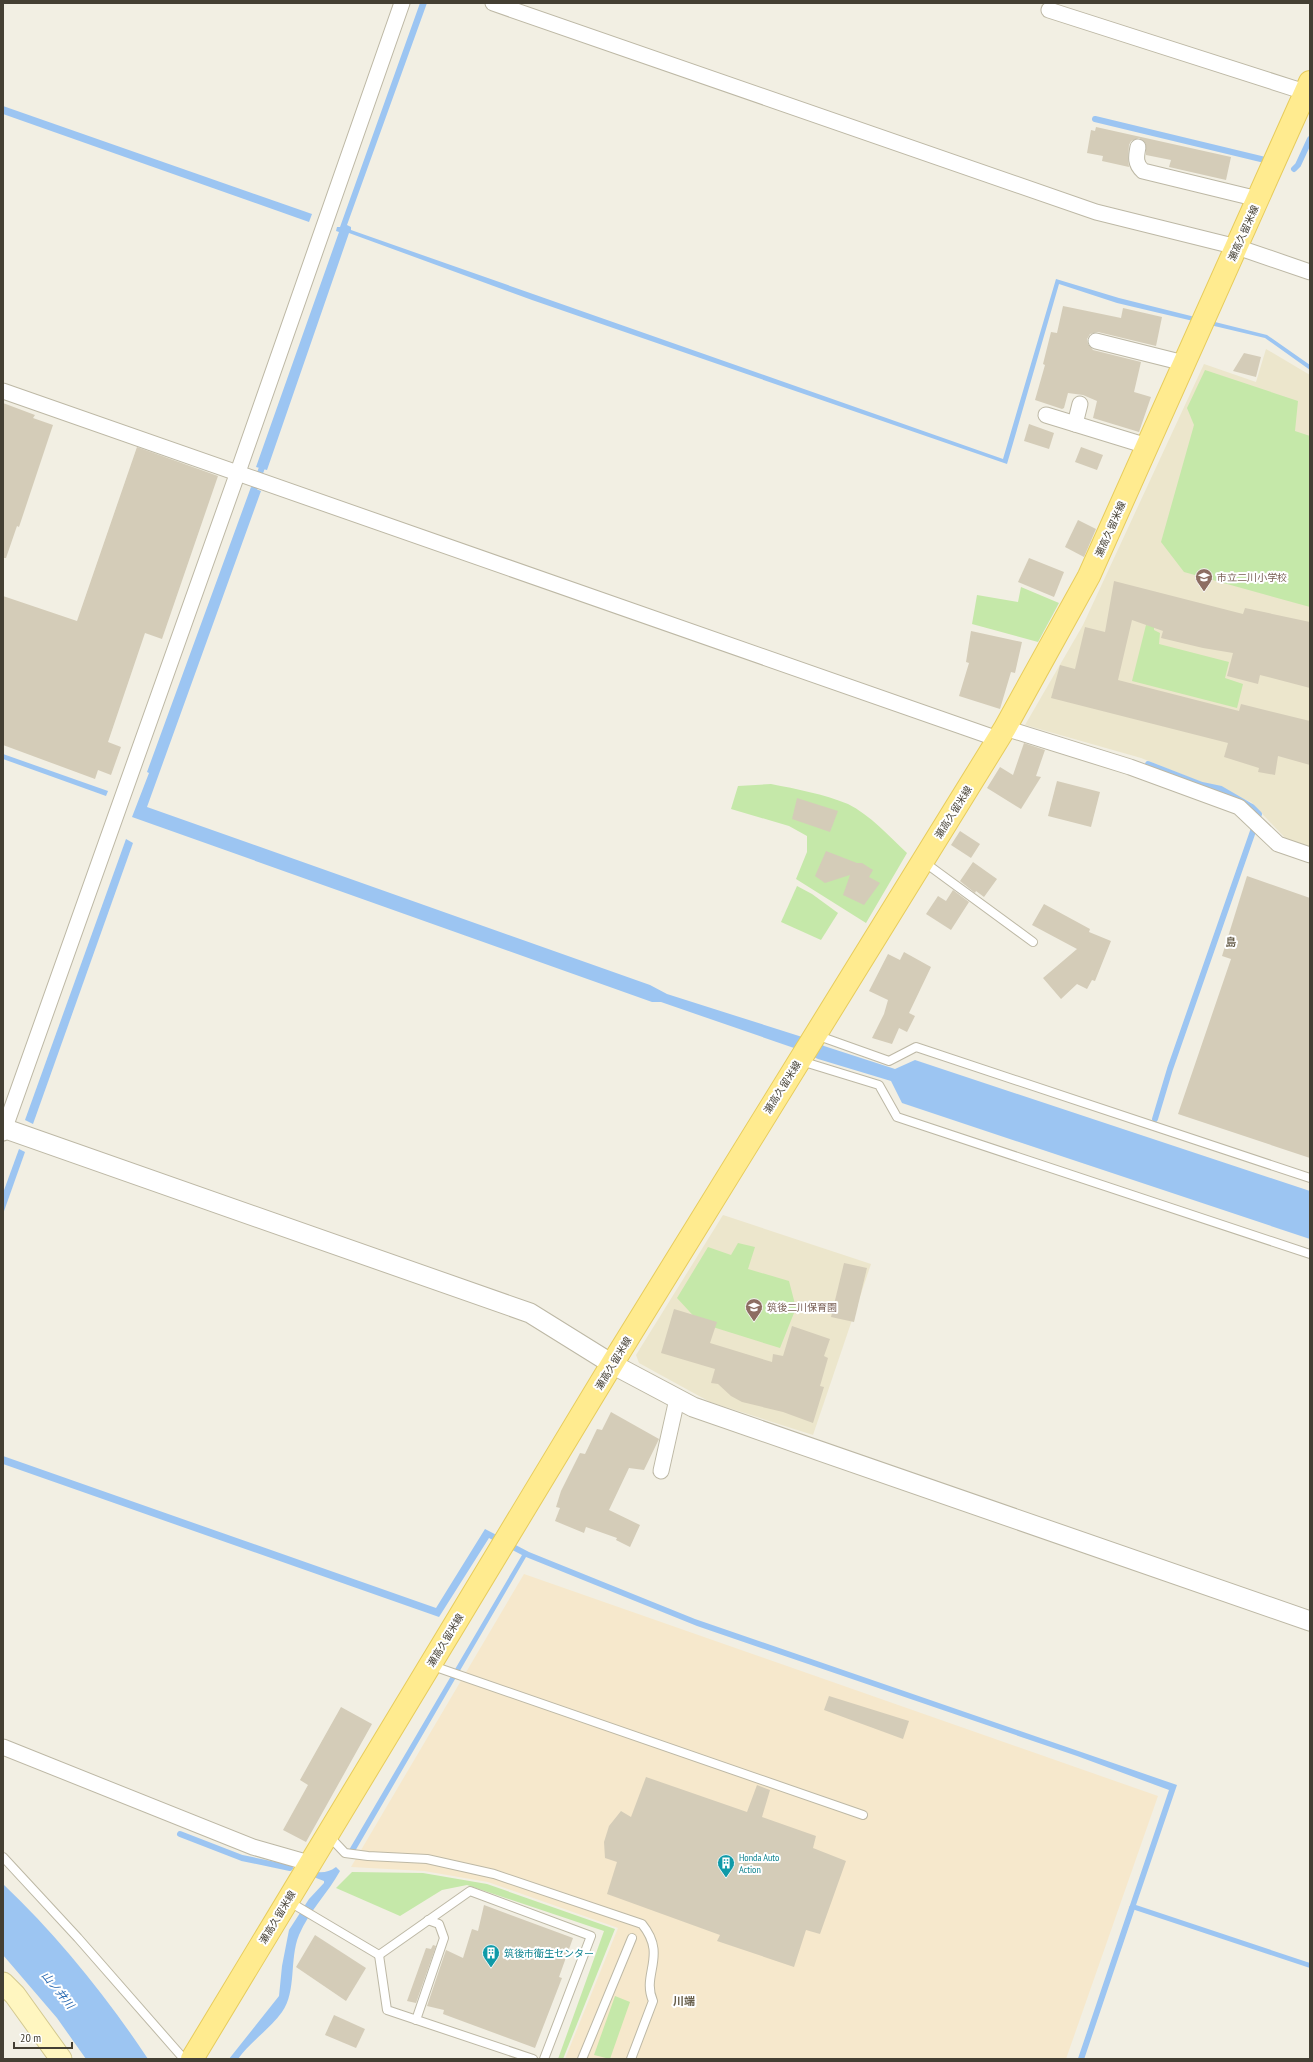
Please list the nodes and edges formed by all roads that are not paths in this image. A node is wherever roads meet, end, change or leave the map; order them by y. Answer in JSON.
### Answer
{"nodes":[{"id":1,"x":402,"y":3,"type":"edge"},
{"id":2,"x":493,"y":3,"type":"edge"},
{"id":3,"x":1058,"y":9,"type":"edge"},
{"id":4,"x":1308,"y":87,"type":"edge"},
{"id":5,"x":1138,"y":147,"type":"dead end"},
{"id":6,"x":1258,"y":199,"type":"junction"},
{"id":7,"x":1237,"y":247,"type":"junction"},
{"id":8,"x":1310,"y":272,"type":"edge"},
{"id":9,"x":1096,"y":341,"type":"dead end"},
{"id":10,"x":1184,"y":363,"type":"junction"},
{"id":11,"x":3,"y":391,"type":"edge"},
{"id":12,"x":1080,"y":404,"type":"dead end"},
{"id":13,"x":1046,"y":415,"type":"dead end"},
{"id":14,"x":1075,"y":424,"type":"junction"},
{"id":15,"x":1147,"y":446,"type":"junction"},
{"id":16,"x":238,"y":472,"type":"junction"},
{"id":17,"x":1002,"y":733,"type":"junction"},
{"id":18,"x":1310,"y":854,"type":"edge"},
{"id":19,"x":923,"y":860,"type":"junction"},
{"id":20,"x":1032,"y":942,"type":"dead end"},
{"id":21,"x":815,"y":1035,"type":"junction"},
{"id":22,"x":799,"y":1060,"type":"junction"},
{"id":23,"x":4,"y":1130,"type":"edge"},
{"id":24,"x":1310,"y":1178,"type":"edge"},
{"id":25,"x":1310,"y":1254,"type":"edge"},
{"id":26,"x":612,"y":1364,"type":"junction"},
{"id":27,"x":677,"y":1399,"type":"junction"},
{"id":28,"x":661,"y":1471,"type":"dead end"},
{"id":29,"x":1310,"y":1621,"type":"edge"},
{"id":30,"x":437,"y":1668,"type":"junction"},
{"id":31,"x":3,"y":1747,"type":"edge"},
{"id":32,"x":862,"y":1815,"type":"dead end"},
{"id":33,"x":327,"y":1834,"type":"junction"},
{"id":34,"x":3,"y":1856,"type":"edge"},
{"id":35,"x":309,"y":1863,"type":"junction"},
{"id":36,"x":287,"y":1901,"type":"junction"},
{"id":37,"x":428,"y":1920,"type":"junction"},
{"id":38,"x":632,"y":1938,"type":"dead end"},
{"id":39,"x":379,"y":1955,"type":"junction"},
{"id":40,"x":3,"y":1983,"type":"edge"},
{"id":41,"x":416,"y":2020,"type":"junction"},
{"id":42,"x":61,"y":2059,"type":"edge"},
{"id":43,"x":184,"y":2059,"type":"edge"},
{"id":44,"x":192,"y":2059,"type":"edge"},
{"id":45,"x":533,"y":2059,"type":"edge"},
{"id":46,"x":544,"y":2059,"type":"edge"},
{"id":47,"x":582,"y":2059,"type":"edge"},
{"id":48,"x":631,"y":2059,"type":"edge"}],
"edges":[{"from":1,"to":16,"type":"street"},
{"from":2,"to":7,"type":"street"},
{"from":3,"to":4,"type":"street"},
{"from":4,"to":6,"type":"main road","name":"瀬高久留米線"},
{"from":5,"to":6,"type":"street"},
{"from":6,"to":7,"type":"main road","name":"瀬高久留米線"},
{"from":7,"to":8,"type":"street"},
{"from":7,"to":10,"type":"main road","name":"瀬高久留米線"},
{"from":9,"to":10,"type":"street"},
{"from":10,"to":15,"type":"main road","name":"瀬高久留米線"},
{"from":11,"to":16,"type":"street"},
{"from":12,"to":14,"type":"street"},
{"from":13,"to":14,"type":"street"},
{"from":14,"to":15,"type":"street"},
{"from":15,"to":17,"type":"main road","name":"瀬高久留米線"},
{"from":16,"to":17,"type":"street"},
{"from":16,"to":23,"type":"street"},
{"from":17,"to":18,"type":"street"},
{"from":17,"to":19,"type":"main road","name":"瀬高久留米線"},
{"from":19,"to":20,"type":"lane"},
{"from":19,"to":21,"type":"main road","name":"瀬高久留米線"},
{"from":21,"to":22,"type":"main road","name":"瀬高久留米線"},
{"from":21,"to":24,"type":"lane"},
{"from":22,"to":25,"type":"lane"},
{"from":22,"to":26,"type":"main road","name":"瀬高久留米線"},
{"from":23,"to":26,"type":"street"},
{"from":26,"to":27,"type":"street"},
{"from":26,"to":30,"type":"main road","name":"瀬高久留米線"},
{"from":27,"to":28,"type":"street"},
{"from":27,"to":29,"type":"street"},
{"from":30,"to":32,"type":"lane"},
{"from":30,"to":33,"type":"main road","name":"瀬高久留米線"},
{"from":31,"to":35,"type":"street"},
{"from":33,"to":35,"type":"main road","name":"瀬高久留米線"},
{"from":33,"to":48,"type":"lane"},
{"from":34,"to":43,"type":"lane"},
{"from":35,"to":36,"type":"main road","name":"瀬高久留米線"},
{"from":36,"to":39,"type":"lane"},
{"from":36,"to":44,"type":"main road","name":"瀬高久留米線"},
{"from":37,"to":39,"type":"lane"},
{"from":37,"to":41,"type":"lane"},
{"from":37,"to":46,"type":"lane"},
{"from":38,"to":47,"type":"lane"},
{"from":39,"to":41,"type":"lane"},
{"from":40,"to":42,"type":"main road"},
{"from":41,"to":45,"type":"lane"}]}
